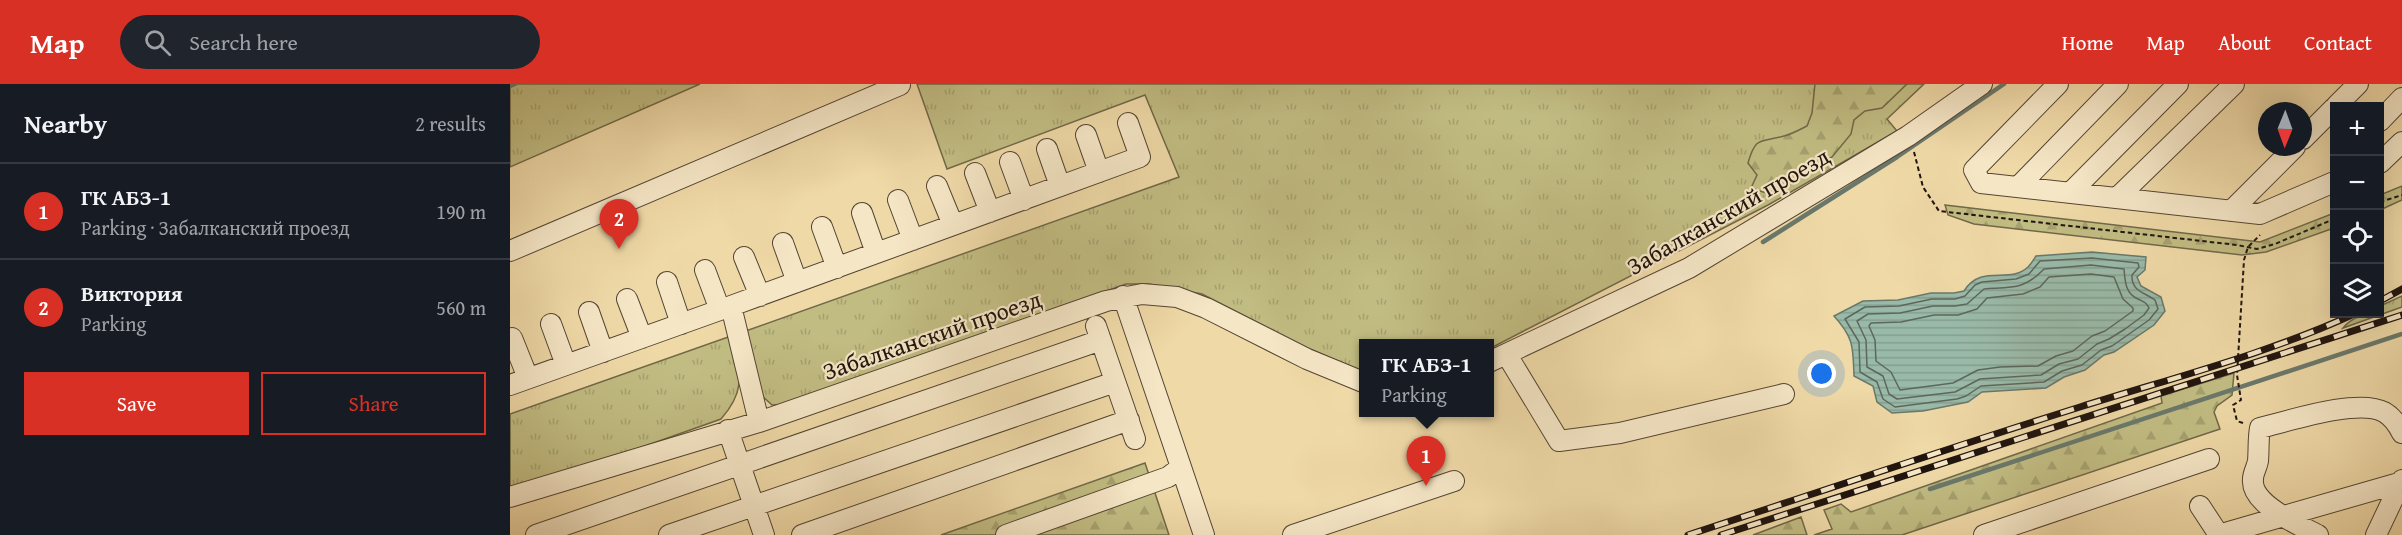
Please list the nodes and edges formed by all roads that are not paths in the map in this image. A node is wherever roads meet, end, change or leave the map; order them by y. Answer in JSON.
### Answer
{"nodes":[{"id":1,"x":1982,"y":84,"type":"edge"},
{"id":2,"x":2058,"y":84,"type":"edge"},
{"id":3,"x":2118,"y":84,"type":"edge"},
{"id":4,"x":2178,"y":84,"type":"edge"},
{"id":5,"x":2234,"y":84,"type":"edge"},
{"id":6,"x":2358,"y":84,"type":"edge"},
{"id":7,"x":900,"y":85,"type":"edge"},
{"id":8,"x":2402,"y":98,"type":"edge"},
{"id":9,"x":2340,"y":102,"type":"edge"},
{"id":10,"x":2330,"y":112,"type":"edge"},
{"id":11,"x":2384,"y":116,"type":"edge"},
{"id":12,"x":1128,"y":123,"type":"dead end"},
{"id":13,"x":2312,"y":130,"type":"edge"},
{"id":14,"x":1086,"y":135,"type":"dead end"},
{"id":15,"x":2402,"y":142,"type":"edge"},
{"id":16,"x":1047,"y":149,"type":"dead end"},
{"id":17,"x":2286,"y":156,"type":"edge"},
{"id":18,"x":2384,"y":158,"type":"edge"},
{"id":19,"x":1010,"y":162,"type":"dead end"},
{"id":20,"x":2330,"y":171,"type":"edge"},
{"id":21,"x":1099,"y":172,"type":"junction"},
{"id":22,"x":975,"y":173,"type":"dead end"},
{"id":23,"x":2330,"y":184,"type":"edge"},
{"id":24,"x":937,"y":186,"type":"dead end"},
{"id":25,"x":1060,"y":186,"type":"junction"},
{"id":26,"x":2018,"y":187,"type":"junction"},
{"id":27,"x":2070,"y":193,"type":"junction"},
{"id":28,"x":2309,"y":193,"type":"junction"},
{"id":29,"x":2117,"y":198,"type":"junction"},
{"id":30,"x":898,"y":200,"type":"dead end"},
{"id":31,"x":1024,"y":200,"type":"junction"},
{"id":32,"x":2231,"y":211,"type":"junction"},
{"id":33,"x":990,"y":212,"type":"junction"},
{"id":34,"x":862,"y":213,"type":"dead end"},
{"id":35,"x":953,"y":225,"type":"junction"},
{"id":36,"x":822,"y":227,"type":"dead end"},
{"id":37,"x":913,"y":240,"type":"junction"},
{"id":38,"x":783,"y":243,"type":"dead end"},
{"id":39,"x":510,"y":251,"type":"edge"},
{"id":40,"x":876,"y":253,"type":"junction"},
{"id":41,"x":744,"y":256,"type":"dead end"},
{"id":42,"x":837,"y":268,"type":"junction"},
{"id":43,"x":705,"y":270,"type":"dead end"},
{"id":44,"x":667,"y":282,"type":"dead end"},
{"id":45,"x":797,"y":282,"type":"junction"},
{"id":46,"x":760,"y":296,"type":"junction"},
{"id":47,"x":1123,"y":297,"type":"junction"},
{"id":48,"x":627,"y":299,"type":"dead end"},
{"id":49,"x":725,"y":308,"type":"junction"},
{"id":50,"x":589,"y":312,"type":"dead end"},
{"id":51,"x":551,"y":324,"type":"dead end"},
{"id":52,"x":681,"y":324,"type":"junction"},
{"id":53,"x":512,"y":338,"type":"dead end"},
{"id":54,"x":642,"y":338,"type":"junction"},
{"id":55,"x":603,"y":352,"type":"junction"},
{"id":56,"x":1498,"y":358,"type":"edge"},
{"id":57,"x":566,"y":365,"type":"junction"},
{"id":58,"x":519,"y":381,"type":"edge"},
{"id":59,"x":1359,"y":381,"type":"edge"},
{"id":60,"x":1115,"y":382,"type":"junction"},
{"id":61,"x":1784,"y":394,"type":"dead end"},
{"id":62,"x":759,"y":422,"type":"junction"},
{"id":63,"x":728,"y":430,"type":"junction"},
{"id":64,"x":2402,"y":433,"type":"edge"},
{"id":65,"x":2209,"y":459,"type":"dead end"},
{"id":66,"x":739,"y":465,"type":"junction"},
{"id":67,"x":1180,"y":468,"type":"junction"},
{"id":68,"x":1454,"y":481,"type":"dead end"},
{"id":69,"x":2402,"y":481,"type":"edge"},
{"id":70,"x":510,"y":497,"type":"edge"},
{"id":71,"x":754,"y":505,"type":"junction"},
{"id":72,"x":2200,"y":506,"type":"dead end"},
{"id":73,"x":2284,"y":516,"type":"junction"},
{"id":74,"x":536,"y":535,"type":"edge"},
{"id":75,"x":669,"y":535,"type":"edge"},
{"id":76,"x":764,"y":535,"type":"edge"},
{"id":77,"x":802,"y":535,"type":"edge"},
{"id":78,"x":1006,"y":535,"type":"edge"},
{"id":79,"x":1204,"y":535,"type":"edge"},
{"id":80,"x":1293,"y":535,"type":"edge"},
{"id":81,"x":1984,"y":535,"type":"edge"},
{"id":82,"x":2218,"y":535,"type":"edge"},
{"id":83,"x":2318,"y":535,"type":"edge"},
{"id":84,"x":2376,"y":535,"type":"edge"}],
"edges":[{"from":1,"to":56,"type":"street","name":"Забалканский проезд"},
{"from":2,"to":26,"type":"street"},
{"from":3,"to":26,"type":"street"},
{"from":4,"to":27,"type":"street"},
{"from":5,"to":29,"type":"street"},
{"from":6,"to":9,"type":"street"},
{"from":7,"to":39,"type":"street"},
{"from":8,"to":11,"type":"street"},
{"from":10,"to":13,"type":"street"},
{"from":12,"to":21,"type":"street"},
{"from":14,"to":21,"type":"street"},
{"from":15,"to":18,"type":"street"},
{"from":16,"to":25,"type":"street"},
{"from":17,"to":32,"type":"street"},
{"from":19,"to":31,"type":"street"},
{"from":20,"to":28,"type":"street"},
{"from":21,"to":25,"type":"street"},
{"from":22,"to":33,"type":"street"},
{"from":23,"to":28,"type":"street"},
{"from":24,"to":35,"type":"street"},
{"from":25,"to":31,"type":"street"},
{"from":26,"to":27,"type":"street"},
{"from":27,"to":29,"type":"street"},
{"from":28,"to":32,"type":"street"},
{"from":29,"to":32,"type":"street"},
{"from":30,"to":37,"type":"street"},
{"from":31,"to":33,"type":"street"},
{"from":33,"to":35,"type":"street"},
{"from":34,"to":40,"type":"street"},
{"from":35,"to":37,"type":"street"},
{"from":36,"to":42,"type":"street"},
{"from":37,"to":40,"type":"street"},
{"from":38,"to":45,"type":"street"},
{"from":40,"to":42,"type":"street"},
{"from":41,"to":46,"type":"street"},
{"from":42,"to":45,"type":"street"},
{"from":43,"to":49,"type":"street"},
{"from":44,"to":52,"type":"street"},
{"from":45,"to":46,"type":"street"},
{"from":46,"to":49,"type":"street"},
{"from":47,"to":59,"type":"street","name":"Забалканский проезд"},
{"from":47,"to":62,"type":"street","name":"Забалканский проезд"},
{"from":47,"to":67,"type":"street"},
{"from":48,"to":54,"type":"street"},
{"from":49,"to":52,"type":"street"},
{"from":49,"to":62,"type":"street"},
{"from":50,"to":55,"type":"street"},
{"from":51,"to":57,"type":"street"},
{"from":52,"to":54,"type":"street"},
{"from":53,"to":58,"type":"street"},
{"from":54,"to":55,"type":"street"},
{"from":55,"to":57,"type":"street"},
{"from":56,"to":61,"type":"street"},
{"from":57,"to":58,"type":"street"},
{"from":60,"to":66,"type":"street"},
{"from":60,"to":71,"type":"street"},
{"from":60,"to":77,"type":"street"},
{"from":62,"to":63,"type":"street","name":"Забалканский проезд"},
{"from":63,"to":66,"type":"street"},
{"from":63,"to":70,"type":"street","name":"Забалканский проезд"},
{"from":64,"to":73,"type":"street"},
{"from":65,"to":81,"type":"street"},
{"from":66,"to":71,"type":"street"},
{"from":66,"to":74,"type":"street"},
{"from":67,"to":78,"type":"street"},
{"from":67,"to":79,"type":"street"},
{"from":68,"to":80,"type":"street"},
{"from":69,"to":73,"type":"street"},
{"from":69,"to":84,"type":"street"},
{"from":71,"to":75,"type":"street"},
{"from":71,"to":76,"type":"street"},
{"from":72,"to":82,"type":"street"},
{"from":73,"to":82,"type":"street"},
{"from":73,"to":83,"type":"street"}]}
